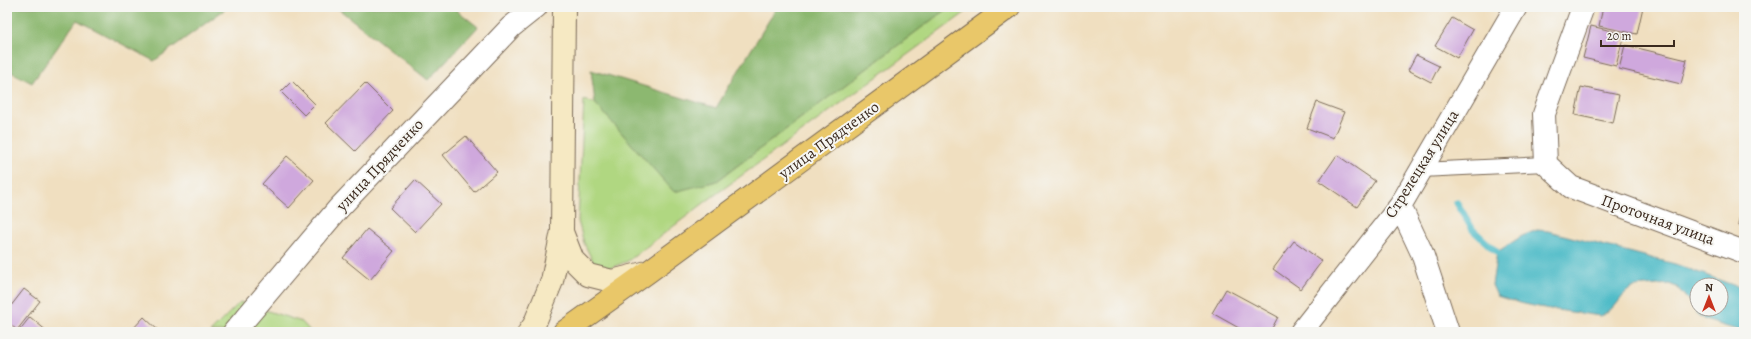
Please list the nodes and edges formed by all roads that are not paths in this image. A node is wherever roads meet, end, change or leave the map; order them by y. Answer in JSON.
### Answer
{"nodes":[{"id":1,"x":536,"y":7,"type":"edge"},
{"id":2,"x":564,"y":7,"type":"edge"},
{"id":3,"x":1009,"y":7,"type":"edge"},
{"id":4,"x":1516,"y":7,"type":"edge"},
{"id":5,"x":1583,"y":7,"type":"edge"},
{"id":6,"x":1546,"y":164,"type":"junction"},
{"id":7,"x":1421,"y":170,"type":"junction"},
{"id":8,"x":1400,"y":206,"type":"junction"},
{"id":9,"x":562,"y":231,"type":"junction"},
{"id":10,"x":1744,"y":252,"type":"edge"},
{"id":11,"x":648,"y":272,"type":"junction"},
{"id":12,"x":234,"y":332,"type":"edge"},
{"id":13,"x":529,"y":332,"type":"edge"},
{"id":14,"x":564,"y":332,"type":"edge"},
{"id":15,"x":1301,"y":332,"type":"edge"},
{"id":16,"x":1448,"y":332,"type":"edge"}],
"edges":[{"from":1,"to":12,"type":"street","name":"улица Прядченко"},
{"from":2,"to":9,"type":"street","name":"улица Прядченко"},
{"from":3,"to":11,"type":"main road","name":"улица Прядченко"},
{"from":4,"to":7,"type":"street","name":"Стрелецкая улица"},
{"from":5,"to":6,"type":"street"},
{"from":6,"to":7,"type":"lane"},
{"from":6,"to":10,"type":"street","name":"Проточная улица"},
{"from":7,"to":8,"type":"street","name":"Стрелецкая улица"},
{"from":8,"to":15,"type":"street","name":"Стрелецкая улица"},
{"from":8,"to":16,"type":"street"},
{"from":9,"to":11,"type":"street","name":"улица Прядченко"},
{"from":9,"to":13,"type":"street","name":"улица Прядченко"},
{"from":11,"to":14,"type":"main road","name":"улица Прядченко"}]}
